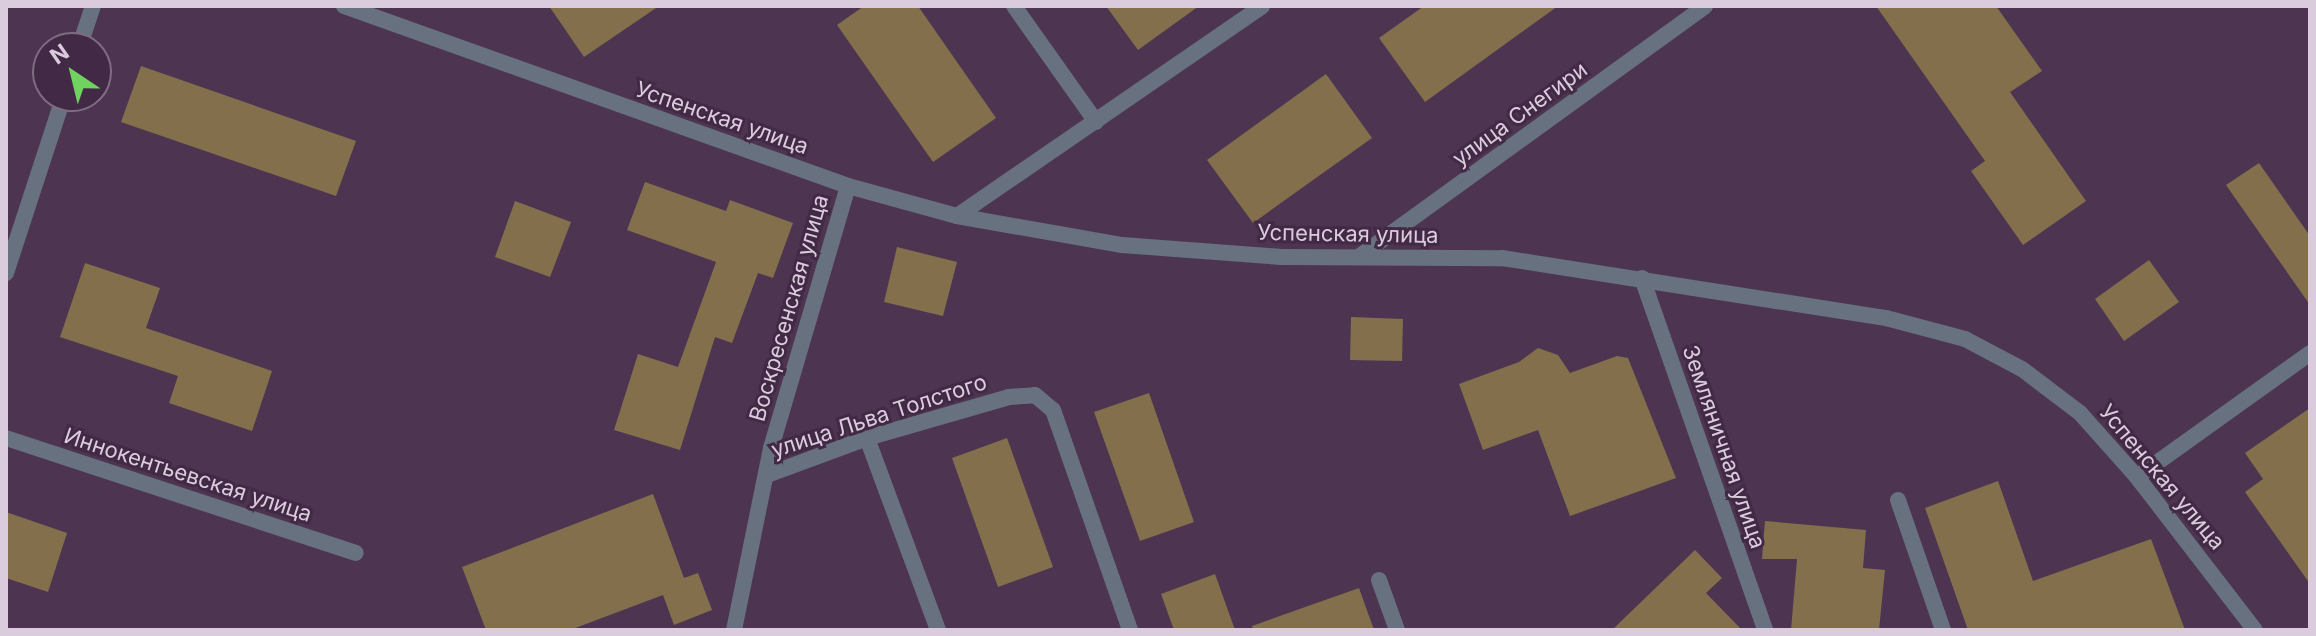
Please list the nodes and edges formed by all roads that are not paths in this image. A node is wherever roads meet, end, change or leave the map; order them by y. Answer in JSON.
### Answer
{"nodes":[{"id":1,"x":93,"y":6,"type":"edge"},
{"id":2,"x":344,"y":6,"type":"edge"},
{"id":3,"x":1014,"y":6,"type":"edge"},
{"id":4,"x":1262,"y":6,"type":"edge"},
{"id":5,"x":1705,"y":6,"type":"edge"},
{"id":6,"x":84,"y":32,"type":"edge"},
{"id":7,"x":59,"y":112,"type":"edge"},
{"id":8,"x":1096,"y":122,"type":"junction"},
{"id":9,"x":848,"y":186,"type":"junction"},
{"id":10,"x":957,"y":216,"type":"junction"},
{"id":11,"x":1360,"y":256,"type":"junction"},
{"id":12,"x":6,"y":273,"type":"edge"},
{"id":13,"x":1642,"y":278,"type":"junction"},
{"id":14,"x":2310,"y":353,"type":"edge"},
{"id":15,"x":6,"y":438,"type":"edge"},
{"id":16,"x":867,"y":438,"type":"junction"},
{"id":17,"x":767,"y":475,"type":"junction"},
{"id":18,"x":2137,"y":477,"type":"junction"},
{"id":19,"x":1898,"y":500,"type":"dead end"},
{"id":20,"x":356,"y":553,"type":"dead end"},
{"id":21,"x":1379,"y":580,"type":"dead end"},
{"id":22,"x":734,"y":630,"type":"edge"},
{"id":23,"x":938,"y":630,"type":"edge"},
{"id":24,"x":1130,"y":630,"type":"edge"},
{"id":25,"x":1397,"y":630,"type":"edge"},
{"id":26,"x":1765,"y":630,"type":"edge"},
{"id":27,"x":1943,"y":630,"type":"edge"},
{"id":28,"x":2255,"y":630,"type":"edge"}],
"edges":[{"from":1,"to":6,"type":"street"},
{"from":2,"to":9,"type":"street","name":"Успенская улица"},
{"from":3,"to":8,"type":"street"},
{"from":4,"to":8,"type":"street"},
{"from":5,"to":11,"type":"street","name":"улица Снегири"},
{"from":7,"to":12,"type":"street"},
{"from":8,"to":10,"type":"street"},
{"from":9,"to":10,"type":"street","name":"Успенская улица"},
{"from":9,"to":17,"type":"street","name":"Воскресенская улица"},
{"from":10,"to":11,"type":"street","name":"Успенская улица"},
{"from":11,"to":13,"type":"street","name":"Успенская улица"},
{"from":13,"to":18,"type":"street","name":"Успенская улица"},
{"from":13,"to":26,"type":"street","name":"Земляничная улица"},
{"from":14,"to":18,"type":"street"},
{"from":15,"to":20,"type":"street","name":"Иннокентьевская улица"},
{"from":16,"to":17,"type":"street","name":"улица Льва Толстого"},
{"from":16,"to":23,"type":"street"},
{"from":16,"to":24,"type":"street","name":"улица Льва Толстого"},
{"from":17,"to":22,"type":"street","name":"Воскресенская улица"},
{"from":18,"to":28,"type":"street","name":"Успенская улица"},
{"from":19,"to":27,"type":"street"},
{"from":21,"to":25,"type":"street"}]}
